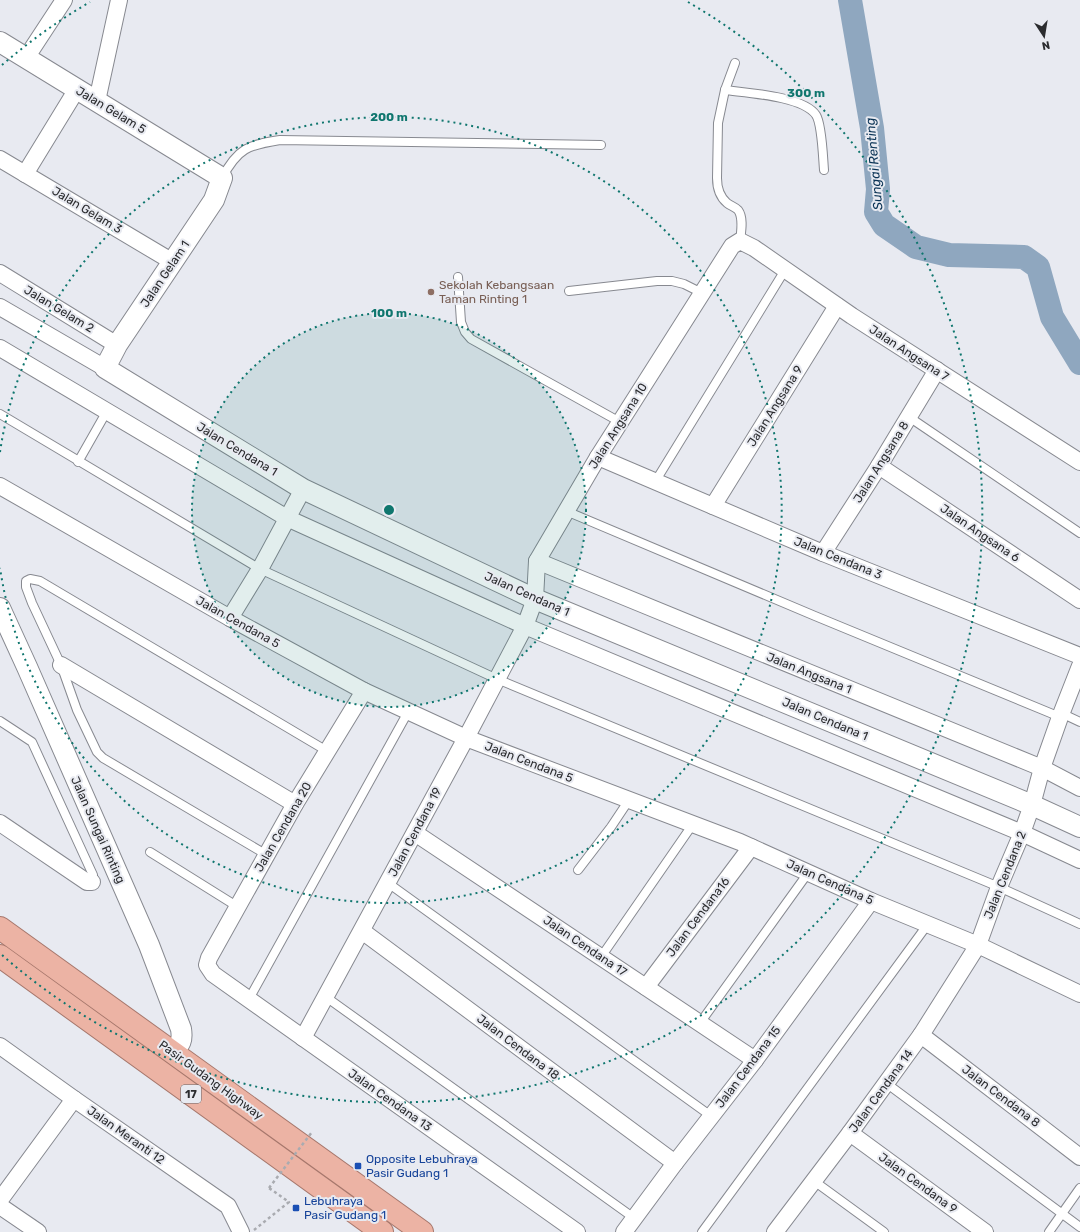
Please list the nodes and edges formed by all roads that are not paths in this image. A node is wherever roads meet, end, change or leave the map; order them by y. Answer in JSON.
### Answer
{"nodes":[{"id":1,"x":64,"y":0,"type":"edge"},
{"id":2,"x":118,"y":0,"type":"edge"},
{"id":3,"x":0,"y":42,"type":"edge"},
{"id":4,"x":26,"y":58,"type":"junction"},
{"id":5,"x":735,"y":63,"type":"dead end"},
{"id":6,"x":77,"y":89,"type":"junction"},
{"id":7,"x":725,"y":90,"type":"junction"},
{"id":8,"x":97,"y":101,"type":"junction"},
{"id":9,"x":601,"y":145,"type":"dead end"},
{"id":10,"x":0,"y":159,"type":"edge"},
{"id":11,"x":824,"y":170,"type":"dead end"},
{"id":12,"x":25,"y":174,"type":"junction"},
{"id":13,"x":222,"y":178,"type":"junction"},
{"id":14,"x":740,"y":241,"type":"junction"},
{"id":15,"x":173,"y":262,"type":"junction"},
{"id":16,"x":785,"y":270,"type":"junction"},
{"id":17,"x":0,"y":273,"type":"edge"},
{"id":18,"x":458,"y":277,"type":"dead end"},
{"id":19,"x":569,"y":291,"type":"dead end"},
{"id":20,"x":702,"y":293,"type":"junction"},
{"id":21,"x":837,"y":306,"type":"junction"},
{"id":22,"x":0,"y":307,"type":"edge"},
{"id":23,"x":117,"y":344,"type":"junction"},
{"id":24,"x":0,"y":348,"type":"edge"},
{"id":25,"x":105,"y":368,"type":"junction"},
{"id":26,"x":937,"y":370,"type":"junction"},
{"id":27,"x":107,"y":411,"type":"junction"},
{"id":28,"x":0,"y":414,"type":"edge"},
{"id":29,"x":909,"y":417,"type":"junction"},
{"id":30,"x":620,"y":422,"type":"junction"},
{"id":31,"x":598,"y":457,"type":"junction"},
{"id":32,"x":78,"y":462,"type":"junction"},
{"id":33,"x":1080,"y":462,"type":"edge"},
{"id":34,"x":879,"y":466,"type":"junction"},
{"id":35,"x":655,"y":482,"type":"junction"},
{"id":36,"x":0,"y":486,"type":"edge"},
{"id":37,"x":303,"y":489,"type":"junction"},
{"id":38,"x":713,"y":506,"type":"junction"},
{"id":39,"x":566,"y":511,"type":"junction"},
{"id":40,"x":287,"y":518,"type":"junction"},
{"id":41,"x":1080,"y":533,"type":"edge"},
{"id":42,"x":823,"y":553,"type":"junction"},
{"id":43,"x":537,"y":561,"type":"junction"},
{"id":44,"x":260,"y":570,"type":"junction"},
{"id":45,"x":535,"y":598,"type":"junction"},
{"id":46,"x":1080,"y":600,"type":"edge"},
{"id":47,"x":0,"y":608,"type":"edge"},
{"id":48,"x":230,"y":618,"type":"junction"},
{"id":49,"x":525,"y":626,"type":"junction"},
{"id":50,"x":1080,"y":656,"type":"edge"},
{"id":51,"x":61,"y":665,"type":"junction"},
{"id":52,"x":1080,"y":666,"type":"edge"},
{"id":53,"x":497,"y":679,"type":"junction"},
{"id":54,"x":364,"y":691,"type":"junction"},
{"id":55,"x":408,"y":712,"type":"junction"},
{"id":56,"x":1060,"y":715,"type":"junction"},
{"id":57,"x":0,"y":721,"type":"edge"},
{"id":58,"x":1080,"y":722,"type":"edge"},
{"id":59,"x":466,"y":738,"type":"junction"},
{"id":60,"x":327,"y":752,"type":"junction"},
{"id":61,"x":1042,"y":768,"type":"junction"},
{"id":62,"x":1080,"y":788,"type":"edge"},
{"id":63,"x":629,"y":800,"type":"junction"},
{"id":64,"x":295,"y":804,"type":"junction"},
{"id":65,"x":1032,"y":805,"type":"junction"},
{"id":66,"x":0,"y":823,"type":"edge"},
{"id":67,"x":693,"y":824,"type":"junction"},
{"id":68,"x":1080,"y":827,"type":"edge"},
{"id":69,"x":415,"y":833,"type":"junction"},
{"id":70,"x":1022,"y":834,"type":"junction"},
{"id":71,"x":751,"y":847,"type":"junction"},
{"id":72,"x":150,"y":852,"type":"dead end"},
{"id":73,"x":266,"y":855,"type":"junction"},
{"id":74,"x":1080,"y":860,"type":"edge"},
{"id":75,"x":578,"y":870,"type":"dead end"},
{"id":76,"x":808,"y":873,"type":"junction"},
{"id":77,"x":92,"y":882,"type":"joint"},
{"id":78,"x":388,"y":883,"type":"junction"},
{"id":79,"x":999,"y":887,"type":"junction"},
{"id":80,"x":871,"y":901,"type":"junction"},
{"id":81,"x":238,"y":906,"type":"junction"},
{"id":82,"x":928,"y":924,"type":"junction"},
{"id":83,"x":1080,"y":924,"type":"edge"},
{"id":84,"x":0,"y":928,"type":"edge"},
{"id":85,"x":362,"y":931,"type":"junction"},
{"id":86,"x":978,"y":945,"type":"junction"},
{"id":87,"x":0,"y":956,"type":"edge"},
{"id":88,"x":601,"y":957,"type":"junction"},
{"id":89,"x":207,"y":965,"type":"joint"},
{"id":90,"x":646,"y":987,"type":"junction"},
{"id":91,"x":1080,"y":994,"type":"edge"},
{"id":92,"x":326,"y":997,"type":"junction"},
{"id":93,"x":248,"y":999,"type":"junction"},
{"id":94,"x":700,"y":1023,"type":"junction"},
{"id":95,"x":921,"y":1035,"type":"junction"},
{"id":96,"x":303,"y":1038,"type":"junction"},
{"id":97,"x":0,"y":1046,"type":"edge"},
{"id":98,"x":173,"y":1052,"type":"junction"},
{"id":99,"x":754,"y":1060,"type":"junction"},
{"id":100,"x":886,"y":1083,"type":"junction"},
{"id":101,"x":74,"y":1099,"type":"junction"},
{"id":102,"x":711,"y":1116,"type":"junction"},
{"id":103,"x":850,"y":1133,"type":"junction"},
{"id":104,"x":1080,"y":1157,"type":"edge"},
{"id":105,"x":675,"y":1163,"type":"junction"},
{"id":106,"x":814,"y":1181,"type":"junction"},
{"id":107,"x":1080,"y":1188,"type":"edge"},
{"id":108,"x":0,"y":1200,"type":"edge"},
{"id":109,"x":0,"y":1206,"type":"edge"},
{"id":110,"x":1062,"y":1214,"type":"junction"},
{"id":111,"x":634,"y":1218,"type":"junction"},
{"id":112,"x":1080,"y":1228,"type":"edge"},
{"id":113,"x":778,"y":1231,"type":"edge"},
{"id":114,"x":38,"y":1232,"type":"edge"},
{"id":115,"x":241,"y":1232,"type":"edge"},
{"id":116,"x":382,"y":1232,"type":"edge"},
{"id":117,"x":422,"y":1232,"type":"edge"},
{"id":118,"x":576,"y":1232,"type":"edge"},
{"id":119,"x":624,"y":1232,"type":"edge"},
{"id":120,"x":702,"y":1232,"type":"edge"},
{"id":121,"x":884,"y":1232,"type":"edge"},
{"id":122,"x":985,"y":1232,"type":"edge"},
{"id":123,"x":1049,"y":1232,"type":"edge"}],
"edges":[{"from":1,"to":4,"type":"street"},
{"from":2,"to":8,"type":"street"},
{"from":3,"to":4,"type":"street","name":"Jalan Gelam 5"},
{"from":4,"to":6,"type":"street","name":"Jalan Gelam 5"},
{"from":5,"to":7,"type":"lane"},
{"from":6,"to":8,"type":"street","name":"Jalan Gelam 5"},
{"from":6,"to":12,"type":"street"},
{"from":7,"to":11,"type":"lane"},
{"from":7,"to":14,"type":"lane"},
{"from":8,"to":13,"type":"street","name":"Jalan Gelam 5"},
{"from":9,"to":13,"type":"lane"},
{"from":10,"to":12,"type":"street","name":"Jalan Gelam 3"},
{"from":12,"to":15,"type":"street","name":"Jalan Gelam 3"},
{"from":13,"to":15,"type":"street","name":"Jalan Gelam 1"},
{"from":14,"to":16,"type":"street","name":"Jalan Angsana 7"},
{"from":14,"to":20,"type":"street","name":"Jalan Angsana 10"},
{"from":15,"to":23,"type":"street","name":"Jalan Gelam 1"},
{"from":16,"to":21,"type":"street","name":"Jalan Angsana 7"},
{"from":16,"to":35,"type":"lane"},
{"from":17,"to":23,"type":"street","name":"Jalan Gelam 2"},
{"from":18,"to":30,"type":"lane"},
{"from":19,"to":20,"type":"lane"},
{"from":20,"to":30,"type":"street","name":"Jalan Angsana 10"},
{"from":21,"to":26,"type":"street","name":"Jalan Angsana 7"},
{"from":21,"to":38,"type":"street","name":"Jalan Angsana 9"},
{"from":22,"to":25,"type":"street","name":"Jalan Cendana 1"},
{"from":23,"to":25,"type":"street","name":"Jalan Gelam 1"},
{"from":24,"to":27,"type":"street"},
{"from":25,"to":37,"type":"street","name":"Jalan Cendana 1"},
{"from":26,"to":29,"type":"street","name":"Jalan Angsana 8"},
{"from":26,"to":33,"type":"street","name":"Jalan Angsana 7"},
{"from":27,"to":32,"type":"lane"},
{"from":27,"to":40,"type":"street"},
{"from":28,"to":32,"type":"lane"},
{"from":29,"to":34,"type":"street","name":"Jalan Angsana 8"},
{"from":29,"to":41,"type":"lane"},
{"from":30,"to":31,"type":"street","name":"Jalan Angsana 10"},
{"from":31,"to":35,"type":"street","name":"Jalan Cendana 3"},
{"from":31,"to":39,"type":"street","name":"Jalan Angsana 10"},
{"from":32,"to":44,"type":"lane"},
{"from":34,"to":42,"type":"street","name":"Jalan Angsana 8"},
{"from":34,"to":46,"type":"street","name":"Jalan Angsana 6"},
{"from":35,"to":38,"type":"street","name":"Jalan Cendana 3"},
{"from":36,"to":48,"type":"street","name":"Jalan Cendana 5"},
{"from":37,"to":40,"type":"street"},
{"from":37,"to":45,"type":"street","name":"Jalan Cendana 1"},
{"from":38,"to":42,"type":"street","name":"Jalan Cendana 3"},
{"from":39,"to":43,"type":"street","name":"Jalan Angsana 10"},
{"from":39,"to":56,"type":"lane"},
{"from":40,"to":44,"type":"street"},
{"from":40,"to":49,"type":"street"},
{"from":42,"to":50,"type":"street","name":"Jalan Cendana 3"},
{"from":43,"to":45,"type":"street","name":"Jalan Angsana 10"},
{"from":43,"to":61,"type":"street","name":"Jalan Angsana 1"},
{"from":44,"to":48,"type":"street"},
{"from":44,"to":53,"type":"lane"},
{"from":45,"to":49,"type":"street","name":"Jalan Angsana 10"},
{"from":45,"to":65,"type":"street","name":"Jalan Cendana 1"},
{"from":47,"to":98,"type":"street","name":"Jalan Sungai Rinting"},
{"from":48,"to":54,"type":"street","name":"Jalan Cendana 5"},
{"from":49,"to":53,"type":"street","name":"Jalan Cendana 19"},
{"from":49,"to":70,"type":"street"},
{"from":51,"to":60,"type":"lane"},
{"from":51,"to":64,"type":"street"},
{"from":51,"to":73,"type":"lane"},
{"from":52,"to":56,"type":"street","name":"Jalan Cendana 2"},
{"from":53,"to":59,"type":"street","name":"Jalan Cendana 19"},
{"from":53,"to":79,"type":"lane"},
{"from":54,"to":55,"type":"street","name":"Jalan Cendana 5"},
{"from":54,"to":60,"type":"street","name":"Jalan Cendana 20"},
{"from":55,"to":59,"type":"street","name":"Jalan Cendana 5"},
{"from":55,"to":93,"type":"lane"},
{"from":56,"to":58,"type":"lane"},
{"from":56,"to":61,"type":"street","name":"Jalan Cendana 2"},
{"from":57,"to":77,"type":"lane"},
{"from":59,"to":63,"type":"street","name":"Jalan Cendana 5"},
{"from":59,"to":69,"type":"street","name":"Jalan Cendana 19"},
{"from":60,"to":64,"type":"street","name":"Jalan Cendana 20"},
{"from":61,"to":62,"type":"street","name":"Jalan Angsana 1"},
{"from":61,"to":65,"type":"street","name":"Jalan Cendana 2"},
{"from":63,"to":67,"type":"street","name":"Jalan Cendana 5"},
{"from":63,"to":75,"type":"lane"},
{"from":64,"to":73,"type":"street","name":"Jalan Cendana 20"},
{"from":65,"to":68,"type":"street","name":"Jalan Cendana 1"},
{"from":65,"to":70,"type":"street","name":"Jalan Cendana 2"},
{"from":66,"to":77,"type":"street"},
{"from":67,"to":71,"type":"street","name":"Jalan Cendana 5"},
{"from":67,"to":88,"type":"lane"},
{"from":69,"to":78,"type":"street","name":"Jalan Cendana 19"},
{"from":69,"to":88,"type":"street","name":"Jalan Cendana 17"},
{"from":70,"to":74,"type":"street"},
{"from":70,"to":79,"type":"street","name":"Jalan Cendana 2"},
{"from":71,"to":76,"type":"street","name":"Jalan Cendana 5"},
{"from":71,"to":90,"type":"street","name":"Jalan Cendana16"},
{"from":72,"to":81,"type":"lane"},
{"from":73,"to":81,"type":"street","name":"Jalan Cendana 20"},
{"from":76,"to":80,"type":"street","name":"Jalan Cendana 5"},
{"from":76,"to":94,"type":"lane"},
{"from":78,"to":85,"type":"street","name":"Jalan Cendana 19"},
{"from":78,"to":102,"type":"lane"},
{"from":79,"to":83,"type":"lane"},
{"from":79,"to":86,"type":"street","name":"Jalan Cendana 2"},
{"from":80,"to":82,"type":"street","name":"Jalan Cendana 5"},
{"from":80,"to":99,"type":"street","name":"Jalan Cendana 15"},
{"from":81,"to":89,"type":"street","name":"Jalan Cendana 20"},
{"from":82,"to":86,"type":"street","name":"Jalan Cendana 5"},
{"from":82,"to":120,"type":"lane"},
{"from":84,"to":98,"type":"highway","name":"Pasir Gudang Highway","number":"17"},
{"from":85,"to":92,"type":"street","name":"Jalan Cendana 19"},
{"from":85,"to":105,"type":"street","name":"Jalan Cendana 18"},
{"from":86,"to":91,"type":"street","name":"Jalan Cendana 5"},
{"from":86,"to":95,"type":"street","name":"Jalan Cendana 14"},
{"from":87,"to":116,"type":"highway","name":"Pasir Gudang Highway","number":"17"},
{"from":88,"to":90,"type":"street","name":"Jalan Cendana 17"},
{"from":89,"to":93,"type":"street","name":"Jalan Cendana 13"},
{"from":90,"to":94,"type":"street","name":"Jalan Cendana 17"},
{"from":92,"to":96,"type":"street","name":"Jalan Cendana 19"},
{"from":92,"to":111,"type":"lane"},
{"from":93,"to":96,"type":"street","name":"Jalan Cendana 13"},
{"from":94,"to":99,"type":"street","name":"Jalan Cendana 17"},
{"from":95,"to":100,"type":"street","name":"Jalan Cendana 14"},
{"from":95,"to":104,"type":"street","name":"Jalan Cendana 8"},
{"from":96,"to":118,"type":"street","name":"Jalan Cendana 13"},
{"from":97,"to":101,"type":"street","name":"Jalan Meranti 12"},
{"from":98,"to":117,"type":"highway","name":"Pasir Gudang Highway","number":"17"},
{"from":99,"to":102,"type":"street","name":"Jalan Cendana 15"},
{"from":100,"to":103,"type":"street","name":"Jalan Cendana 14"},
{"from":100,"to":110,"type":"lane"},
{"from":101,"to":108,"type":"street"},
{"from":101,"to":115,"type":"street","name":"Jalan Meranti 12"},
{"from":102,"to":105,"type":"street","name":"Jalan Cendana 15"},
{"from":103,"to":106,"type":"street","name":"Jalan Cendana 14"},
{"from":103,"to":122,"type":"street","name":"Jalan Cendana 9"},
{"from":105,"to":111,"type":"street","name":"Jalan Cendana 15"},
{"from":106,"to":113,"type":"street","name":"Jalan Cendana 14"},
{"from":106,"to":121,"type":"lane"},
{"from":107,"to":110,"type":"lane"},
{"from":109,"to":114,"type":"street"},
{"from":110,"to":112,"type":"lane"},
{"from":110,"to":123,"type":"lane"},
{"from":111,"to":119,"type":"street","name":"Jalan Cendana 15"}]}
